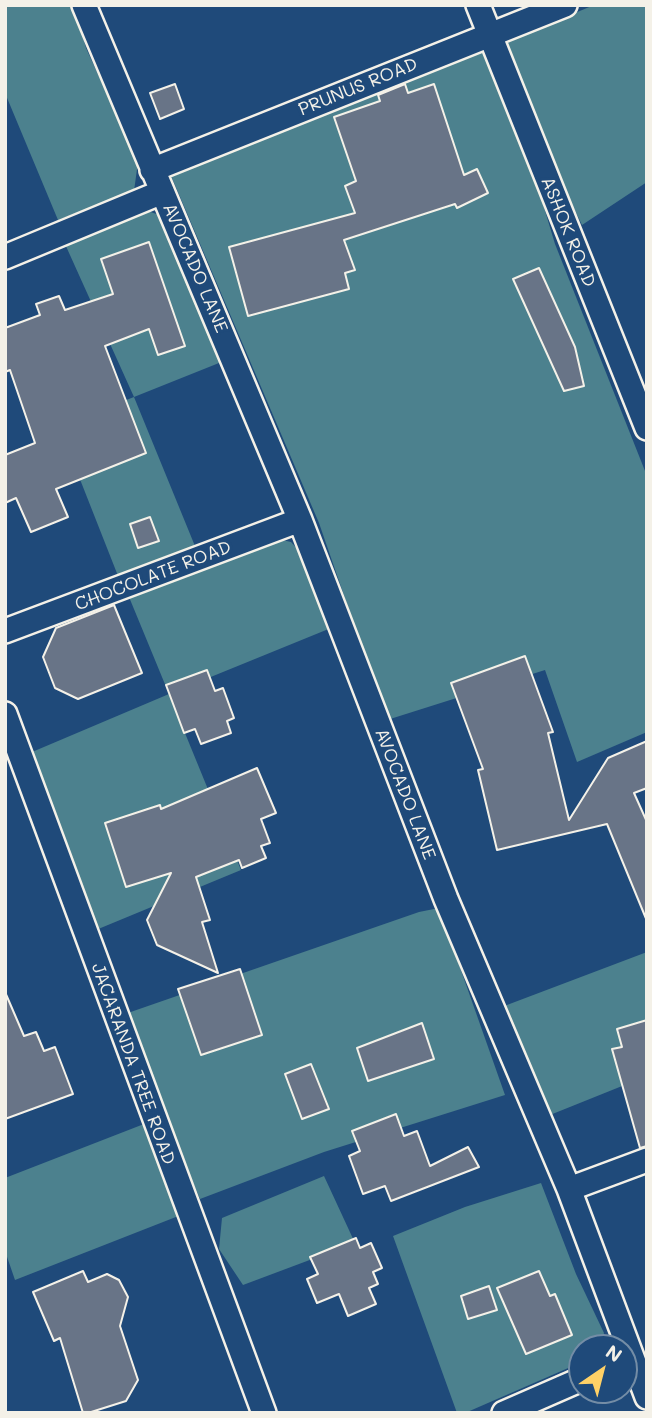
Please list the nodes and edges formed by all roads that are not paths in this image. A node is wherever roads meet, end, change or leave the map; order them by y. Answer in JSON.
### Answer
{"nodes":[{"id":1,"x":84,"y":5,"type":"edge"},
{"id":2,"x":478,"y":5,"type":"edge"},
{"id":3,"x":565,"y":5,"type":"edge"},
{"id":4,"x":490,"y":35,"type":"junction"},
{"id":5,"x":152,"y":170,"type":"junction"},
{"id":6,"x":162,"y":192,"type":"junction"},
{"id":7,"x":5,"y":257,"type":"edge"},
{"id":8,"x":647,"y":428,"type":"edge"},
{"id":9,"x":300,"y":520,"type":"junction"},
{"id":10,"x":5,"y":631,"type":"edge"},
{"id":11,"x":5,"y":714,"type":"edge"},
{"id":12,"x":647,"y":1160,"type":"edge"},
{"id":13,"x":569,"y":1189,"type":"junction"},
{"id":14,"x":619,"y":1334,"type":"edge"},
{"id":15,"x":638,"y":1379,"type":"edge"},
{"id":16,"x":568,"y":1384,"type":"edge"},
{"id":17,"x":647,"y":1397,"type":"edge"},
{"id":18,"x":264,"y":1413,"type":"edge"},
{"id":19,"x":505,"y":1413,"type":"edge"}],
"edges":[{"from":1,"to":5,"type":"street","name":"AVOCADO LANE"},
{"from":2,"to":4,"type":"street","name":"ASHOK ROAD"},
{"from":3,"to":4,"type":"street","name":"PRUNUS ROAD"},
{"from":4,"to":5,"type":"street","name":"PRUNUS ROAD"},
{"from":4,"to":8,"type":"street","name":"ASHOK ROAD"},
{"from":5,"to":6,"type":"street","name":"AVOCADO LANE"},
{"from":6,"to":7,"type":"street"},
{"from":6,"to":9,"type":"street","name":"AVOCADO LANE"},
{"from":9,"to":10,"type":"street","name":"CHOCOLATE ROAD"},
{"from":9,"to":13,"type":"street","name":"AVOCADO LANE"},
{"from":11,"to":18,"type":"street","name":"JACARANDA TREE ROAD"},
{"from":12,"to":13,"type":"street"},
{"from":13,"to":14,"type":"street","name":"AVOCADO LANE"},
{"from":15,"to":17,"type":"street","name":"AVOCADO LANE"},
{"from":16,"to":19,"type":"street"}]}
